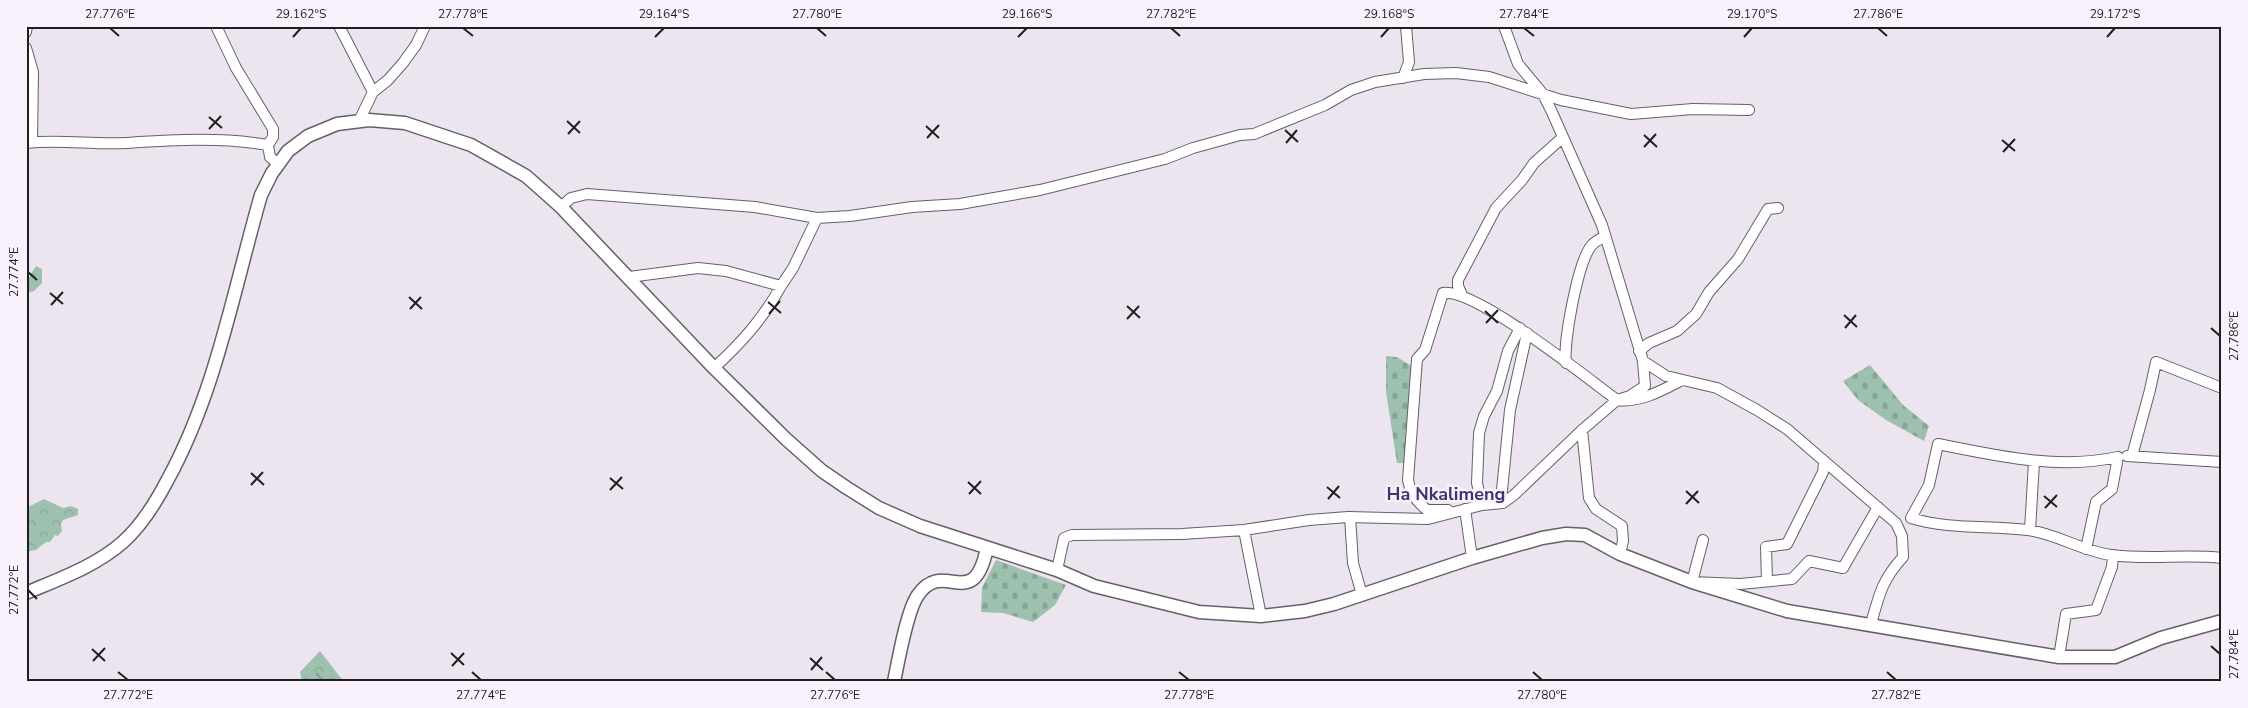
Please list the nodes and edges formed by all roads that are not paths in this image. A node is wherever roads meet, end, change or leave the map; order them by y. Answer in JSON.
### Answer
{"nodes":[{"id":1,"x":27,"y":26,"type":"edge"},
{"id":2,"x":216,"y":26,"type":"edge"},
{"id":3,"x":339,"y":26,"type":"edge"},
{"id":4,"x":425,"y":26,"type":"edge"},
{"id":5,"x":1406,"y":26,"type":"edge"},
{"id":6,"x":1504,"y":26,"type":"edge"},
{"id":7,"x":26,"y":32,"type":"edge"},
{"id":8,"x":26,"y":48,"type":"edge"},
{"id":9,"x":1403,"y":78,"type":"junction"},
{"id":10,"x":373,"y":92,"type":"junction"},
{"id":11,"x":1542,"y":94,"type":"junction"},
{"id":12,"x":1749,"y":110,"type":"dead end"},
{"id":13,"x":359,"y":121,"type":"junction"},
{"id":14,"x":1562,"y":138,"type":"junction"},
{"id":15,"x":29,"y":142,"type":"edge"},
{"id":16,"x":268,"y":145,"type":"junction"},
{"id":17,"x":278,"y":164,"type":"junction"},
{"id":18,"x":561,"y":207,"type":"junction"},
{"id":19,"x":1778,"y":208,"type":"dead end"},
{"id":20,"x":817,"y":218,"type":"junction"},
{"id":21,"x":1605,"y":236,"type":"junction"},
{"id":22,"x":629,"y":277,"type":"junction"},
{"id":23,"x":782,"y":286,"type":"junction"},
{"id":24,"x":1462,"y":296,"type":"junction"},
{"id":25,"x":1524,"y":330,"type":"junction"},
{"id":26,"x":1638,"y":351,"type":"junction"},
{"id":27,"x":1643,"y":361,"type":"junction"},
{"id":28,"x":1566,"y":363,"type":"junction"},
{"id":29,"x":714,"y":368,"type":"junction"},
{"id":30,"x":1680,"y":381,"type":"junction"},
{"id":31,"x":2222,"y":388,"type":"edge"},
{"id":32,"x":1617,"y":400,"type":"junction"},
{"id":33,"x":1582,"y":430,"type":"junction"},
{"id":34,"x":2132,"y":456,"type":"junction"},
{"id":35,"x":2118,"y":457,"type":"junction"},
{"id":36,"x":2034,"y":462,"type":"junction"},
{"id":37,"x":2222,"y":462,"type":"edge"},
{"id":38,"x":1824,"y":463,"type":"junction"},
{"id":39,"x":1498,"y":503,"type":"junction"},
{"id":40,"x":1482,"y":505,"type":"junction"},
{"id":41,"x":1878,"y":508,"type":"junction"},
{"id":42,"x":1463,"y":510,"type":"junction"},
{"id":43,"x":1350,"y":517,"type":"junction"},
{"id":44,"x":1244,"y":530,"type":"junction"},
{"id":45,"x":2030,"y":530,"type":"junction"},
{"id":46,"x":1703,"y":540,"type":"dead end"},
{"id":47,"x":987,"y":548,"type":"junction"},
{"id":48,"x":2086,"y":549,"type":"junction"},
{"id":49,"x":1620,"y":554,"type":"junction"},
{"id":50,"x":2113,"y":555,"type":"junction"},
{"id":51,"x":1472,"y":558,"type":"junction"},
{"id":52,"x":2222,"y":558,"type":"edge"},
{"id":53,"x":1057,"y":570,"type":"junction"},
{"id":54,"x":1767,"y":581,"type":"junction"},
{"id":55,"x":1692,"y":582,"type":"junction"},
{"id":56,"x":26,"y":593,"type":"edge"},
{"id":57,"x":1362,"y":595,"type":"junction"},
{"id":58,"x":1261,"y":616,"type":"junction"},
{"id":59,"x":2222,"y":621,"type":"edge"},
{"id":60,"x":1871,"y":624,"type":"junction"},
{"id":61,"x":2059,"y":657,"type":"junction"},
{"id":62,"x":894,"y":682,"type":"edge"}],
"edges":[{"from":1,"to":7,"type":"street"},
{"from":2,"to":16,"type":"street"},
{"from":3,"to":10,"type":"street"},
{"from":4,"to":10,"type":"street"},
{"from":5,"to":9,"type":"street"},
{"from":6,"to":11,"type":"street"},
{"from":8,"to":15,"type":"street"},
{"from":9,"to":11,"type":"street"},
{"from":9,"to":20,"type":"street"},
{"from":10,"to":13,"type":"street"},
{"from":11,"to":12,"type":"street"},
{"from":11,"to":14,"type":"street"},
{"from":13,"to":17,"type":"main road"},
{"from":13,"to":18,"type":"main road"},
{"from":14,"to":21,"type":"street"},
{"from":14,"to":24,"type":"street"},
{"from":15,"to":16,"type":"street"},
{"from":16,"to":17,"type":"street"},
{"from":17,"to":56,"type":"main road"},
{"from":18,"to":20,"type":"street"},
{"from":18,"to":22,"type":"main road"},
{"from":19,"to":26,"type":"street"},
{"from":20,"to":23,"type":"street"},
{"from":21,"to":26,"type":"street"},
{"from":21,"to":28,"type":"street"},
{"from":22,"to":23,"type":"street"},
{"from":22,"to":29,"type":"main road"},
{"from":23,"to":29,"type":"street"},
{"from":24,"to":25,"type":"street"},
{"from":24,"to":42,"type":"street"},
{"from":25,"to":28,"type":"street"},
{"from":25,"to":39,"type":"street"},
{"from":25,"to":40,"type":"street"},
{"from":26,"to":27,"type":"street"},
{"from":27,"to":30,"type":"street"},
{"from":27,"to":32,"type":"street"},
{"from":28,"to":32,"type":"street"},
{"from":29,"to":47,"type":"main road"},
{"from":30,"to":32,"type":"street"},
{"from":30,"to":38,"type":"street"},
{"from":31,"to":34,"type":"street"},
{"from":32,"to":33,"type":"street"},
{"from":33,"to":39,"type":"street"},
{"from":33,"to":49,"type":"street"},
{"from":34,"to":35,"type":"street"},
{"from":34,"to":37,"type":"street"},
{"from":35,"to":36,"type":"street"},
{"from":35,"to":48,"type":"street"},
{"from":36,"to":45,"type":"street"},
{"from":36,"to":45,"type":"street"},
{"from":38,"to":41,"type":"street"},
{"from":38,"to":54,"type":"street"},
{"from":39,"to":40,"type":"street"},
{"from":40,"to":42,"type":"street"},
{"from":41,"to":54,"type":"street"},
{"from":41,"to":60,"type":"street"},
{"from":42,"to":43,"type":"street"},
{"from":42,"to":51,"type":"street"},
{"from":43,"to":44,"type":"street"},
{"from":43,"to":57,"type":"street"},
{"from":44,"to":53,"type":"street"},
{"from":44,"to":58,"type":"street"},
{"from":45,"to":48,"type":"street"},
{"from":46,"to":55,"type":"street"},
{"from":47,"to":53,"type":"main road"},
{"from":47,"to":62,"type":"main road"},
{"from":48,"to":50,"type":"street"},
{"from":49,"to":51,"type":"main road"},
{"from":49,"to":55,"type":"main road"},
{"from":50,"to":52,"type":"street"},
{"from":50,"to":61,"type":"street"},
{"from":51,"to":57,"type":"main road"},
{"from":53,"to":58,"type":"main road"},
{"from":54,"to":55,"type":"street"},
{"from":55,"to":60,"type":"main road"},
{"from":57,"to":58,"type":"main road"},
{"from":59,"to":61,"type":"main road"},
{"from":60,"to":61,"type":"main road"}]}
